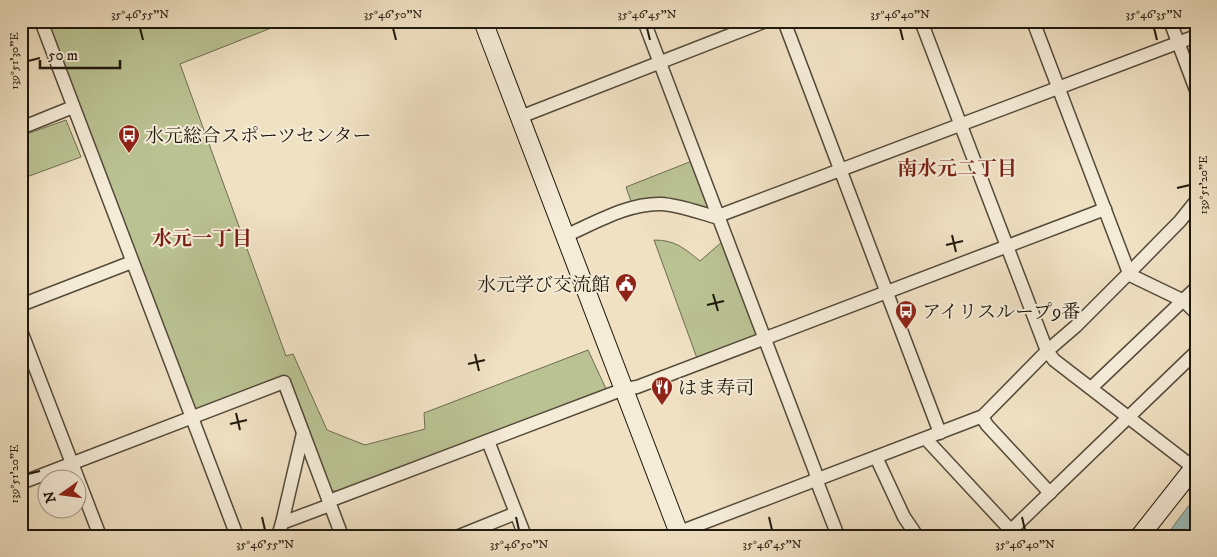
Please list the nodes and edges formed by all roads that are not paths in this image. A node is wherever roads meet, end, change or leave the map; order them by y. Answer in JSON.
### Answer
{"nodes":[{"id":1,"x":41,"y":21,"type":"edge"},
{"id":2,"x":483,"y":21,"type":"edge"},
{"id":3,"x":644,"y":21,"type":"edge"},
{"id":4,"x":766,"y":21,"type":"edge"},
{"id":5,"x":784,"y":21,"type":"edge"},
{"id":6,"x":921,"y":21,"type":"edge"},
{"id":7,"x":1033,"y":21,"type":"edge"},
{"id":8,"x":1170,"y":21,"type":"edge"},
{"id":9,"x":1196,"y":36,"type":"edge"},
{"id":10,"x":1178,"y":42,"type":"junction"},
{"id":11,"x":659,"y":63,"type":"junction"},
{"id":12,"x":1059,"y":88,"type":"junction"},
{"id":13,"x":1196,"y":90,"type":"edge"},
{"id":14,"x":73,"y":107,"type":"junction"},
{"id":15,"x":520,"y":117,"type":"junction"},
{"id":16,"x":960,"y":124,"type":"junction"},
{"id":17,"x":21,"y":128,"type":"edge"},
{"id":18,"x":840,"y":170,"type":"junction"},
{"id":19,"x":1196,"y":201,"type":"edge"},
{"id":20,"x":1105,"y":209,"type":"junction"},
{"id":21,"x":718,"y":217,"type":"junction"},
{"id":22,"x":565,"y":236,"type":"junction"},
{"id":23,"x":1007,"y":247,"type":"junction"},
{"id":24,"x":132,"y":262,"type":"junction"},
{"id":25,"x":1129,"y":273,"type":"junction"},
{"id":26,"x":1196,"y":288,"type":"edge"},
{"id":27,"x":887,"y":292,"type":"junction"},
{"id":28,"x":1184,"y":301,"type":"junction"},
{"id":29,"x":21,"y":305,"type":"edge"},
{"id":30,"x":1196,"y":313,"type":"edge"},
{"id":31,"x":21,"y":331,"type":"edge"},
{"id":32,"x":764,"y":339,"type":"junction"},
{"id":33,"x":1046,"y":351,"type":"junction"},
{"id":34,"x":1196,"y":352,"type":"edge"},
{"id":35,"x":1091,"y":388,"type":"junction"},
{"id":36,"x":624,"y":389,"type":"junction"},
{"id":37,"x":192,"y":417,"type":"junction"},
{"id":38,"x":982,"y":417,"type":"junction"},
{"id":39,"x":1129,"y":417,"type":"junction"},
{"id":40,"x":303,"y":433,"type":"junction"},
{"id":41,"x":940,"y":433,"type":"junction"},
{"id":42,"x":926,"y":438,"type":"junction"},
{"id":43,"x":488,"y":441,"type":"junction"},
{"id":44,"x":876,"y":457,"type":"junction"},
{"id":45,"x":72,"y":464,"type":"junction"},
{"id":46,"x":1195,"y":466,"type":"edge"},
{"id":47,"x":818,"y":479,"type":"junction"},
{"id":48,"x":21,"y":483,"type":"edge"},
{"id":49,"x":1050,"y":493,"type":"junction"},
{"id":50,"x":330,"y":503,"type":"junction"},
{"id":51,"x":516,"y":513,"type":"junction"},
{"id":52,"x":282,"y":523,"type":"junction"},
{"id":53,"x":1010,"y":534,"type":"edge"},
{"id":54,"x":676,"y":535,"type":"edge"},
{"id":55,"x":100,"y":536,"type":"edge"},
{"id":56,"x":237,"y":536,"type":"edge"},
{"id":57,"x":278,"y":536,"type":"edge"},
{"id":58,"x":342,"y":536,"type":"edge"},
{"id":59,"x":459,"y":536,"type":"edge"},
{"id":60,"x":525,"y":536,"type":"edge"},
{"id":61,"x":838,"y":536,"type":"edge"},
{"id":62,"x":918,"y":536,"type":"edge"},
{"id":63,"x":1140,"y":536,"type":"edge"}],
"edges":[{"from":1,"to":14,"type":"street"},
{"from":2,"to":15,"type":"street"},
{"from":3,"to":11,"type":"street"},
{"from":4,"to":11,"type":"street"},
{"from":5,"to":18,"type":"street"},
{"from":6,"to":16,"type":"street"},
{"from":7,"to":12,"type":"street"},
{"from":8,"to":10,"type":"street"},
{"from":9,"to":10,"type":"street"},
{"from":10,"to":12,"type":"street"},
{"from":10,"to":13,"type":"street"},
{"from":11,"to":15,"type":"street"},
{"from":11,"to":21,"type":"street"},
{"from":12,"to":16,"type":"street"},
{"from":12,"to":20,"type":"street"},
{"from":14,"to":17,"type":"street"},
{"from":14,"to":24,"type":"street"},
{"from":15,"to":22,"type":"street"},
{"from":16,"to":18,"type":"street"},
{"from":16,"to":23,"type":"street"},
{"from":18,"to":21,"type":"street"},
{"from":18,"to":27,"type":"street"},
{"from":19,"to":25,"type":"street"},
{"from":20,"to":23,"type":"street"},
{"from":20,"to":25,"type":"street"},
{"from":21,"to":22,"type":"street"},
{"from":21,"to":32,"type":"street"},
{"from":22,"to":36,"type":"street"},
{"from":23,"to":27,"type":"street"},
{"from":23,"to":33,"type":"street"},
{"from":24,"to":29,"type":"street"},
{"from":24,"to":37,"type":"street"},
{"from":25,"to":28,"type":"street"},
{"from":25,"to":33,"type":"street"},
{"from":26,"to":28,"type":"street"},
{"from":27,"to":32,"type":"street"},
{"from":27,"to":41,"type":"street"},
{"from":28,"to":30,"type":"street"},
{"from":28,"to":35,"type":"street"},
{"from":31,"to":45,"type":"street"},
{"from":32,"to":36,"type":"street"},
{"from":32,"to":47,"type":"street"},
{"from":33,"to":35,"type":"street"},
{"from":33,"to":38,"type":"street"},
{"from":34,"to":39,"type":"street"},
{"from":35,"to":39,"type":"street"},
{"from":36,"to":43,"type":"street"},
{"from":36,"to":54,"type":"street"},
{"from":37,"to":40,"type":"street"},
{"from":37,"to":45,"type":"street"},
{"from":37,"to":56,"type":"street"},
{"from":38,"to":41,"type":"street"},
{"from":38,"to":49,"type":"street"},
{"from":39,"to":46,"type":"street"},
{"from":39,"to":49,"type":"street"},
{"from":40,"to":50,"type":"street"},
{"from":40,"to":52,"type":"street"},
{"from":41,"to":42,"type":"street"},
{"from":42,"to":44,"type":"street"},
{"from":42,"to":53,"type":"street"},
{"from":43,"to":50,"type":"street"},
{"from":43,"to":51,"type":"street"},
{"from":44,"to":47,"type":"street"},
{"from":44,"to":62,"type":"street"},
{"from":45,"to":48,"type":"street"},
{"from":45,"to":55,"type":"street"},
{"from":46,"to":63,"type":"street"},
{"from":47,"to":54,"type":"street"},
{"from":47,"to":61,"type":"street"},
{"from":49,"to":53,"type":"street"},
{"from":50,"to":52,"type":"street"},
{"from":50,"to":58,"type":"street"},
{"from":51,"to":59,"type":"street"},
{"from":51,"to":60,"type":"street"},
{"from":52,"to":57,"type":"street"}]}
